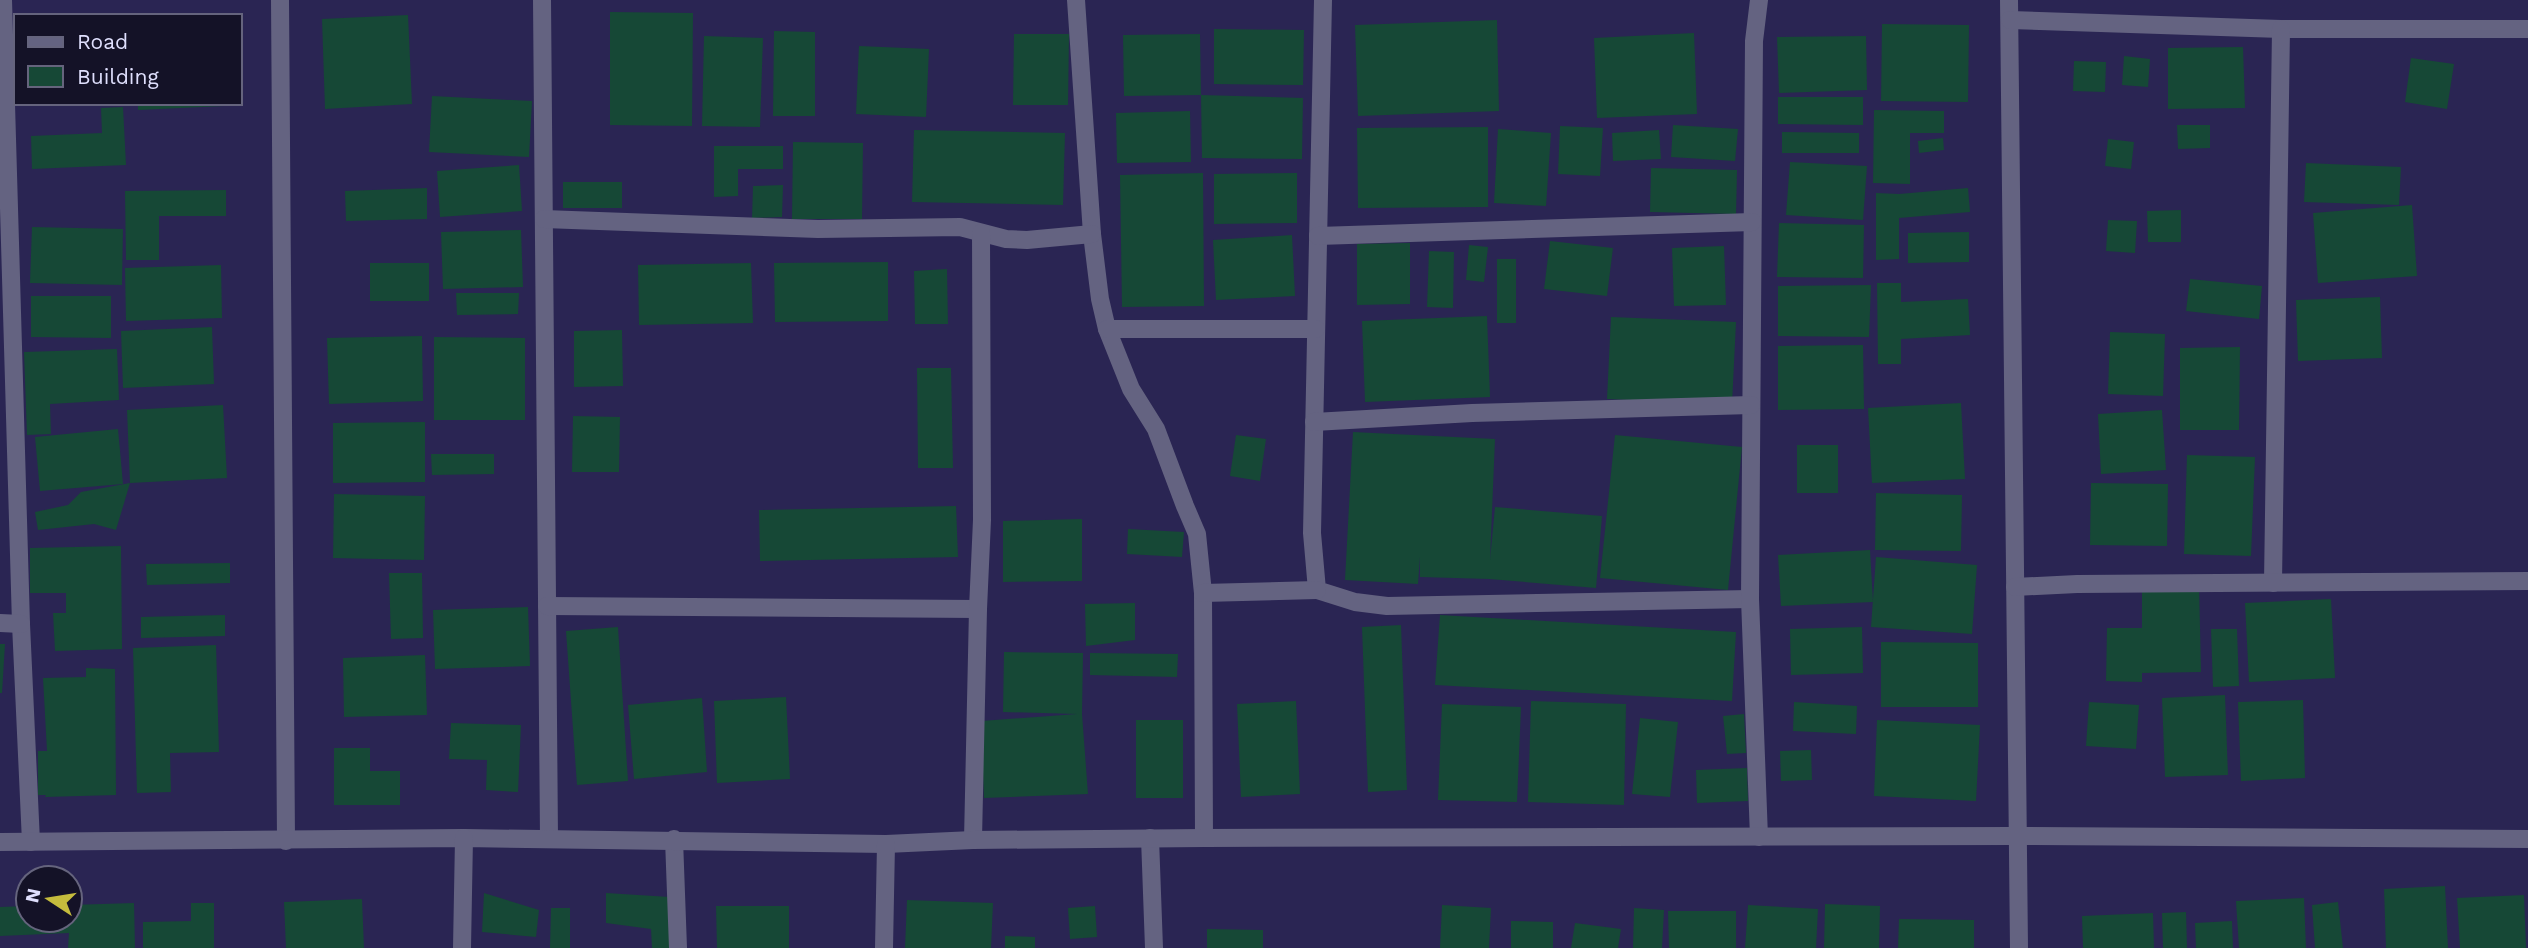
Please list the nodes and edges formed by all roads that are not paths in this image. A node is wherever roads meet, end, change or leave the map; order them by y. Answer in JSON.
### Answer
{"nodes":[{"id":1,"x":3,"y":0,"type":"edge"},
{"id":2,"x":280,"y":0,"type":"edge"},
{"id":3,"x":542,"y":0,"type":"edge"},
{"id":4,"x":1076,"y":0,"type":"edge"},
{"id":5,"x":1323,"y":0,"type":"edge"},
{"id":6,"x":1759,"y":0,"type":"edge"},
{"id":7,"x":2009,"y":0,"type":"edge"},
{"id":8,"x":2010,"y":20,"type":"junction"},
{"id":9,"x":2281,"y":29,"type":"junction"},
{"id":10,"x":2528,"y":29,"type":"edge"},
{"id":11,"x":5,"y":218,"type":"edge"},
{"id":12,"x":544,"y":219,"type":"junction"},
{"id":13,"x":1752,"y":222,"type":"junction"},
{"id":14,"x":981,"y":233,"type":"junction"},
{"id":15,"x":1092,"y":234,"type":"junction"},
{"id":16,"x":1318,"y":236,"type":"junction"},
{"id":17,"x":1316,"y":329,"type":"junction"},
{"id":18,"x":1107,"y":330,"type":"junction"},
{"id":19,"x":7,"y":353,"type":"edge"},
{"id":20,"x":1751,"y":405,"type":"junction"},
{"id":21,"x":1314,"y":422,"type":"junction"},
{"id":22,"x":2528,"y":581,"type":"edge"},
{"id":23,"x":2273,"y":583,"type":"junction"},
{"id":24,"x":2015,"y":587,"type":"junction"},
{"id":25,"x":1317,"y":590,"type":"junction"},
{"id":26,"x":1203,"y":593,"type":"junction"},
{"id":27,"x":1750,"y":599,"type":"junction"},
{"id":28,"x":547,"y":606,"type":"junction"},
{"id":29,"x":978,"y":608,"type":"junction"},
{"id":30,"x":0,"y":623,"type":"edge"},
{"id":31,"x":21,"y":624,"type":"junction"},
{"id":32,"x":2017,"y":836,"type":"junction"},
{"id":33,"x":1759,"y":837,"type":"junction"},
{"id":34,"x":464,"y":838,"type":"junction"},
{"id":35,"x":550,"y":838,"type":"junction"},
{"id":36,"x":1150,"y":838,"type":"junction"},
{"id":37,"x":1204,"y":838,"type":"junction"},
{"id":38,"x":674,"y":839,"type":"junction"},
{"id":39,"x":2528,"y":839,"type":"edge"},
{"id":40,"x":973,"y":840,"type":"junction"},
{"id":41,"x":286,"y":841,"type":"junction"},
{"id":42,"x":0,"y":842,"type":"edge"},
{"id":43,"x":31,"y":842,"type":"junction"},
{"id":44,"x":886,"y":844,"type":"junction"},
{"id":45,"x":463,"y":948,"type":"edge"},
{"id":46,"x":678,"y":948,"type":"edge"},
{"id":47,"x":884,"y":948,"type":"edge"},
{"id":48,"x":1154,"y":948,"type":"edge"},
{"id":49,"x":2019,"y":948,"type":"edge"}],
"edges":[{"from":1,"to":11,"type":"street"},
{"from":2,"to":41,"type":"street"},
{"from":3,"to":12,"type":"street"},
{"from":4,"to":15,"type":"street"},
{"from":5,"to":16,"type":"street"},
{"from":6,"to":13,"type":"street"},
{"from":7,"to":8,"type":"street"},
{"from":8,"to":9,"type":"street"},
{"from":8,"to":24,"type":"street"},
{"from":9,"to":10,"type":"street"},
{"from":9,"to":23,"type":"street"},
{"from":11,"to":19,"type":"street"},
{"from":12,"to":14,"type":"street"},
{"from":12,"to":28,"type":"street"},
{"from":13,"to":16,"type":"street"},
{"from":13,"to":20,"type":"street"},
{"from":14,"to":15,"type":"street"},
{"from":14,"to":29,"type":"street"},
{"from":15,"to":18,"type":"street"},
{"from":16,"to":17,"type":"street"},
{"from":17,"to":18,"type":"street"},
{"from":17,"to":21,"type":"street"},
{"from":18,"to":26,"type":"street"},
{"from":19,"to":31,"type":"street"},
{"from":20,"to":21,"type":"street"},
{"from":20,"to":27,"type":"street"},
{"from":21,"to":25,"type":"street"},
{"from":22,"to":23,"type":"street"},
{"from":23,"to":24,"type":"street"},
{"from":24,"to":32,"type":"street"},
{"from":25,"to":26,"type":"street"},
{"from":25,"to":27,"type":"street"},
{"from":26,"to":37,"type":"street"},
{"from":27,"to":33,"type":"street"},
{"from":28,"to":29,"type":"street"},
{"from":28,"to":35,"type":"street"},
{"from":29,"to":40,"type":"street"},
{"from":30,"to":31,"type":"street"},
{"from":31,"to":43,"type":"street"},
{"from":32,"to":33,"type":"street"},
{"from":32,"to":39,"type":"street"},
{"from":32,"to":49,"type":"street"},
{"from":33,"to":37,"type":"street"},
{"from":34,"to":35,"type":"street"},
{"from":34,"to":41,"type":"street"},
{"from":34,"to":45,"type":"street"},
{"from":35,"to":38,"type":"street"},
{"from":36,"to":37,"type":"street"},
{"from":36,"to":40,"type":"street"},
{"from":36,"to":48,"type":"street"},
{"from":38,"to":44,"type":"street"},
{"from":38,"to":46,"type":"street"},
{"from":40,"to":44,"type":"street"},
{"from":41,"to":43,"type":"street"},
{"from":42,"to":43,"type":"street"},
{"from":44,"to":47,"type":"street"}]}
